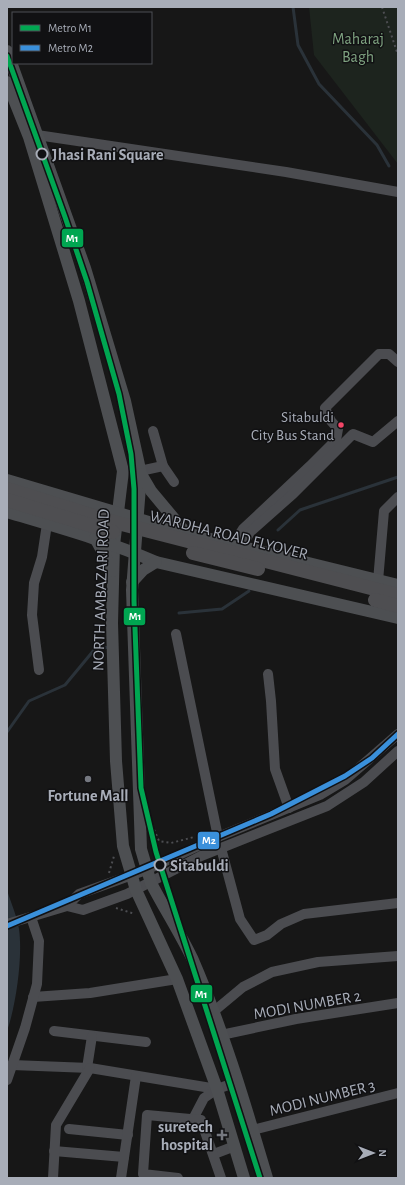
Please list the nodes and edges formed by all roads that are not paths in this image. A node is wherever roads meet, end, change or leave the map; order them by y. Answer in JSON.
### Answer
{"nodes":[{"id":1,"x":7,"y":51,"type":"edge"},
{"id":2,"x":7,"y":82,"type":"edge"},
{"id":3,"x":37,"y":135,"type":"junction"},
{"id":4,"x":398,"y":192,"type":"edge"},
{"id":5,"x":85,"y":268,"type":"junction"},
{"id":6,"x":70,"y":274,"type":"junction"},
{"id":7,"x":398,"y":362,"type":"edge"},
{"id":8,"x":398,"y":421,"type":"edge"},
{"id":9,"x":338,"y":428,"type":"junction"},
{"id":10,"x":153,"y":431,"type":"dead end"},
{"id":11,"x":353,"y":434,"type":"junction"},
{"id":12,"x":163,"y":466,"type":"junction"},
{"id":13,"x":140,"y":472,"type":"junction"},
{"id":14,"x":7,"y":480,"type":"edge"},
{"id":15,"x":174,"y":482,"type":"dead end"},
{"id":16,"x":7,"y":489,"type":"edge"},
{"id":17,"x":398,"y":497,"type":"edge"},
{"id":18,"x":7,"y":500,"type":"edge"},
{"id":19,"x":7,"y":512,"type":"edge"},
{"id":20,"x":117,"y":514,"type":"junction"},
{"id":21,"x":139,"y":520,"type":"junction"},
{"id":22,"x":47,"y":524,"type":"junction"},
{"id":23,"x":186,"y":533,"type":"junction"},
{"id":24,"x":95,"y":538,"type":"junction"},
{"id":25,"x":114,"y":545,"type":"junction"},
{"id":26,"x":238,"y":546,"type":"junction"},
{"id":27,"x":136,"y":552,"type":"junction"},
{"id":28,"x":156,"y":562,"type":"junction"},
{"id":29,"x":114,"y":572,"type":"junction"},
{"id":30,"x":378,"y":581,"type":"junction"},
{"id":31,"x":132,"y":582,"type":"junction"},
{"id":32,"x":398,"y":585,"type":"edge"},
{"id":33,"x":398,"y":596,"type":"edge"},
{"id":34,"x":398,"y":606,"type":"edge"},
{"id":35,"x":398,"y":618,"type":"edge"},
{"id":36,"x":176,"y":634,"type":"dead end"},
{"id":37,"x":39,"y":670,"type":"dead end"},
{"id":38,"x":268,"y":674,"type":"dead end"},
{"id":39,"x":398,"y":734,"type":"edge"},
{"id":40,"x":398,"y":751,"type":"edge"},
{"id":41,"x":289,"y":808,"type":"junction"},
{"id":42,"x":218,"y":837,"type":"junction"},
{"id":43,"x":221,"y":848,"type":"junction"},
{"id":44,"x":146,"y":870,"type":"junction"},
{"id":45,"x":131,"y":876,"type":"junction"},
{"id":46,"x":151,"y":883,"type":"junction"},
{"id":47,"x":136,"y":890,"type":"junction"},
{"id":48,"x":398,"y":903,"type":"edge"},
{"id":49,"x":67,"y":906,"type":"junction"},
{"id":50,"x":31,"y":917,"type":"junction"},
{"id":51,"x":7,"y":924,"type":"edge"},
{"id":52,"x":398,"y":956,"type":"edge"},
{"id":53,"x":177,"y":979,"type":"junction"},
{"id":54,"x":33,"y":997,"type":"junction"},
{"id":55,"x":398,"y":1003,"type":"edge"},
{"id":56,"x":213,"y":1012,"type":"junction"},
{"id":57,"x":54,"y":1031,"type":"dead end"},
{"id":58,"x":221,"y":1034,"type":"junction"},
{"id":59,"x":92,"y":1036,"type":"junction"},
{"id":60,"x":146,"y":1042,"type":"dead end"},
{"id":61,"x":12,"y":1065,"type":"junction"},
{"id":62,"x":89,"y":1068,"type":"junction"},
{"id":63,"x":136,"y":1076,"type":"junction"},
{"id":64,"x":7,"y":1080,"type":"edge"},
{"id":65,"x":237,"y":1082,"type":"junction"},
{"id":66,"x":217,"y":1089,"type":"junction"},
{"id":67,"x":398,"y":1093,"type":"edge"},
{"id":68,"x":193,"y":1119,"type":"junction"},
{"id":69,"x":69,"y":1128,"type":"dead end"},
{"id":70,"x":253,"y":1130,"type":"junction"},
{"id":71,"x":128,"y":1135,"type":"junction"},
{"id":72,"x":235,"y":1146,"type":"junction"},
{"id":73,"x":54,"y":1151,"type":"junction"},
{"id":74,"x":214,"y":1154,"type":"junction"},
{"id":75,"x":124,"y":1157,"type":"junction"},
{"id":76,"x":53,"y":1178,"type":"edge"},
{"id":77,"x":121,"y":1178,"type":"edge"},
{"id":78,"x":178,"y":1178,"type":"edge"},
{"id":79,"x":221,"y":1178,"type":"edge"},
{"id":80,"x":244,"y":1178,"type":"edge"},
{"id":81,"x":267,"y":1178,"type":"edge"}],
"edges":[{"from":1,"to":3,"type":"main road"},
{"from":2,"to":6,"type":"main road","name":"NORTH AMBAZARI ROAD"},
{"from":3,"to":4,"type":"street"},
{"from":3,"to":5,"type":"main road"},
{"from":5,"to":6,"type":"main road"},
{"from":5,"to":13,"type":"main road"},
{"from":6,"to":20,"type":"main road","name":"NORTH AMBAZARI ROAD"},
{"from":7,"to":9,"type":"street"},
{"from":8,"to":11,"type":"street"},
{"from":9,"to":11,"type":"street"},
{"from":9,"to":26,"type":"street"},
{"from":10,"to":12,"type":"street"},
{"from":11,"to":26,"type":"street"},
{"from":12,"to":13,"type":"street"},
{"from":12,"to":15,"type":"street"},
{"from":13,"to":21,"type":"main road"},
{"from":13,"to":23,"type":"main road"},
{"from":14,"to":20,"type":"main road"},
{"from":16,"to":33,"type":"highway","name":"WARDHA ROAD FLYOVER","bridge":true},
{"from":17,"to":30,"type":"street"},
{"from":18,"to":34,"type":"highway","name":"WARDHA ROAD FLYOVER","bridge":true},
{"from":19,"to":22,"type":"main road"},
{"from":20,"to":21,"type":"main road"},
{"from":20,"to":25,"type":"main road","name":"NORTH AMBAZARI ROAD"},
{"from":21,"to":23,"type":"main road"},
{"from":21,"to":27,"type":"main road"},
{"from":22,"to":24,"type":"main road"},
{"from":22,"to":37,"type":"street"},
{"from":23,"to":26,"type":"main road"},
{"from":24,"to":25,"type":"main road"},
{"from":24,"to":29,"type":"main road"},
{"from":25,"to":27,"type":"main road"},
{"from":25,"to":29,"type":"main road","name":"NORTH AMBAZARI ROAD"},
{"from":26,"to":30,"type":"main road"},
{"from":27,"to":28,"type":"main road"},
{"from":27,"to":31,"type":"main road"},
{"from":28,"to":31,"type":"main road"},
{"from":28,"to":35,"type":"main road"},
{"from":29,"to":45,"type":"main road","name":"NORTH AMBAZARI ROAD"},
{"from":30,"to":32,"type":"main road"},
{"from":31,"to":44,"type":"main road"},
{"from":36,"to":42,"type":"street"},
{"from":38,"to":41,"type":"street"},
{"from":39,"to":41,"type":"street"},
{"from":40,"to":43,"type":"street"},
{"from":41,"to":42,"type":"street"},
{"from":42,"to":44,"type":"street"},
{"from":43,"to":46,"type":"street"},
{"from":43,"to":48,"type":"street"},
{"from":44,"to":45,"type":"street"},
{"from":44,"to":46,"type":"main road"},
{"from":45,"to":47,"type":"main road","name":"NORTH AMBAZARI ROAD"},
{"from":45,"to":49,"type":"street"},
{"from":46,"to":47,"type":"street"},
{"from":46,"to":56,"type":"main road"},
{"from":47,"to":49,"type":"street"},
{"from":47,"to":53,"type":"main road","name":"NORTH AMBAZARI ROAD"},
{"from":49,"to":50,"type":"street"},
{"from":50,"to":51,"type":"street"},
{"from":50,"to":54,"type":"street"},
{"from":52,"to":56,"type":"street"},
{"from":53,"to":54,"type":"street"},
{"from":53,"to":66,"type":"main road","name":"NORTH AMBAZARI ROAD"},
{"from":54,"to":61,"type":"street"},
{"from":55,"to":58,"type":"street","name":"MODI NUMBER 2"},
{"from":56,"to":58,"type":"main road"},
{"from":57,"to":59,"type":"street"},
{"from":58,"to":65,"type":"main road"},
{"from":59,"to":60,"type":"street"},
{"from":59,"to":62,"type":"street"},
{"from":61,"to":62,"type":"street"},
{"from":61,"to":64,"type":"street"},
{"from":62,"to":63,"type":"street"},
{"from":62,"to":73,"type":"street"},
{"from":63,"to":66,"type":"street"},
{"from":63,"to":71,"type":"street"},
{"from":65,"to":66,"type":"street"},
{"from":65,"to":70,"type":"main road"},
{"from":66,"to":68,"type":"street"},
{"from":66,"to":72,"type":"main road","name":"NORTH AMBAZARI ROAD"},
{"from":67,"to":70,"type":"street","name":"MODI NUMBER 3"},
{"from":68,"to":74,"type":"street"},
{"from":68,"to":78,"type":"street"},
{"from":69,"to":71,"type":"street"},
{"from":70,"to":81,"type":"main road"},
{"from":71,"to":75,"type":"street"},
{"from":72,"to":74,"type":"street"},
{"from":72,"to":80,"type":"main road","name":"NORTH AMBAZARI ROAD"},
{"from":73,"to":75,"type":"street"},
{"from":73,"to":76,"type":"street"},
{"from":74,"to":79,"type":"street"},
{"from":75,"to":77,"type":"street"}]}
